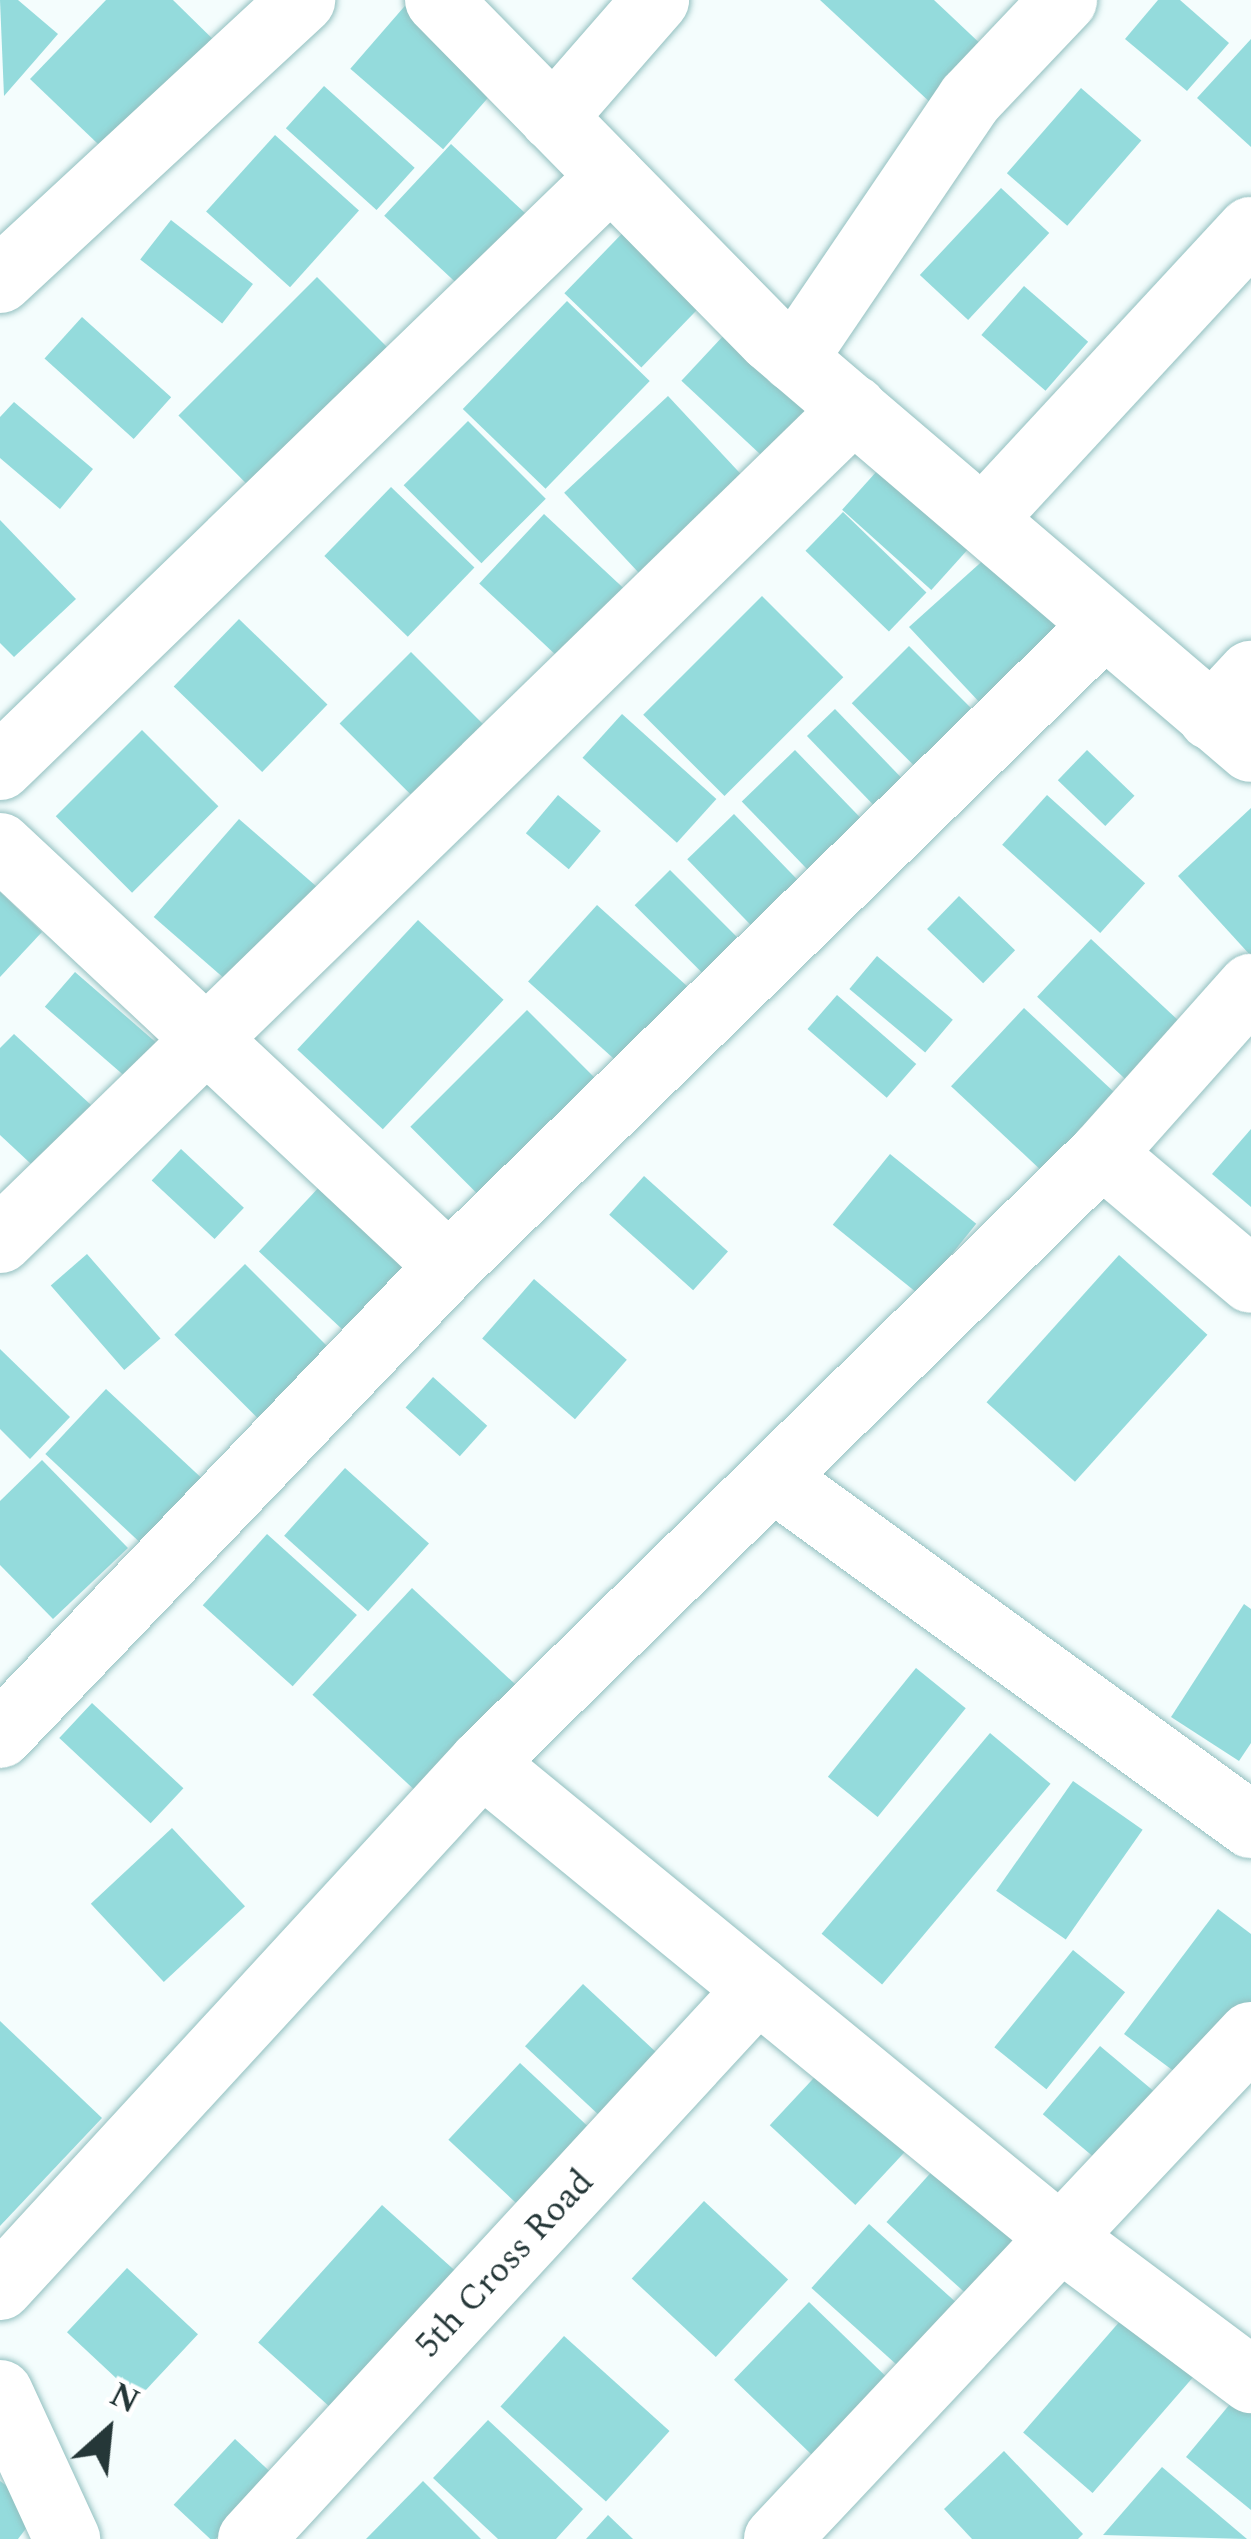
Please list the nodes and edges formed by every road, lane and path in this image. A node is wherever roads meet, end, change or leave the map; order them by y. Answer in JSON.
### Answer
{"nodes":[{"id":1,"x":302,"y":0,"type":"edge"},
{"id":2,"x":438,"y":0,"type":"edge"},
{"id":3,"x":656,"y":0,"type":"edge"},
{"id":4,"x":1064,"y":0,"type":"edge"},
{"id":5,"x":553,"y":118,"type":"junction"},
{"id":6,"x":611,"y":176,"type":"junction"},
{"id":7,"x":1251,"y":230,"type":"edge"},
{"id":8,"x":0,"y":280,"type":"edge"},
{"id":9,"x":794,"y":359,"type":"junction"},
{"id":10,"x":854,"y":409,"type":"junction"},
{"id":11,"x":983,"y":519,"type":"junction"},
{"id":12,"x":1104,"y":625,"type":"junction"},
{"id":13,"x":1238,"y":714,"type":"edge"},
{"id":14,"x":0,"y":767,"type":"edge"},
{"id":15,"x":0,"y":846,"type":"edge"},
{"id":16,"x":1251,"y":987,"type":"edge"},
{"id":17,"x":205,"y":1045,"type":"junction"},
{"id":18,"x":1102,"y":1154,"type":"junction"},
{"id":19,"x":0,"y":1240,"type":"edge"},
{"id":20,"x":449,"y":1266,"type":"junction"},
{"id":21,"x":1251,"y":1280,"type":"edge"},
{"id":22,"x":773,"y":1478,"type":"junction"},
{"id":23,"x":0,"y":1735,"type":"edge"},
{"id":24,"x":482,"y":1763,"type":"junction"},
{"id":25,"x":1251,"y":1826,"type":"edge"},
{"id":26,"x":758,"y":1988,"type":"junction"},
{"id":27,"x":1251,"y":2035,"type":"edge"},
{"id":28,"x":1064,"y":2240,"type":"junction"},
{"id":29,"x":0,"y":2288,"type":"edge"},
{"id":30,"x":1251,"y":2380,"type":"edge"},
{"id":31,"x":0,"y":2392,"type":"edge"},
{"id":32,"x":67,"y":2539,"type":"edge"},
{"id":33,"x":251,"y":2539,"type":"edge"},
{"id":34,"x":777,"y":2539,"type":"edge"}],
"edges":[{"from":1,"to":8,"type":"street"},
{"from":2,"to":5,"type":"street"},
{"from":3,"to":5,"type":"street"},
{"from":4,"to":9,"type":"street"},
{"from":5,"to":6,"type":"street"},
{"from":6,"to":9,"type":"street"},
{"from":6,"to":14,"type":"street"},
{"from":7,"to":11,"type":"street"},
{"from":9,"to":10,"type":"street"},
{"from":10,"to":11,"type":"street"},
{"from":10,"to":17,"type":"street"},
{"from":11,"to":12,"type":"street"},
{"from":12,"to":13,"type":"street"},
{"from":12,"to":20,"type":"street"},
{"from":15,"to":17,"type":"street"},
{"from":16,"to":18,"type":"street"},
{"from":17,"to":19,"type":"street"},
{"from":17,"to":20,"type":"street"},
{"from":18,"to":21,"type":"street"},
{"from":18,"to":22,"type":"street"},
{"from":20,"to":23,"type":"street"},
{"from":22,"to":24,"type":"street"},
{"from":22,"to":25,"type":"street"},
{"from":24,"to":26,"type":"street"},
{"from":24,"to":29,"type":"street"},
{"from":26,"to":28,"type":"street"},
{"from":26,"to":33,"type":"street","name":"5th Cross Road"},
{"from":27,"to":28,"type":"street"},
{"from":28,"to":30,"type":"street"},
{"from":28,"to":34,"type":"street"},
{"from":31,"to":32,"type":"street"}]}
